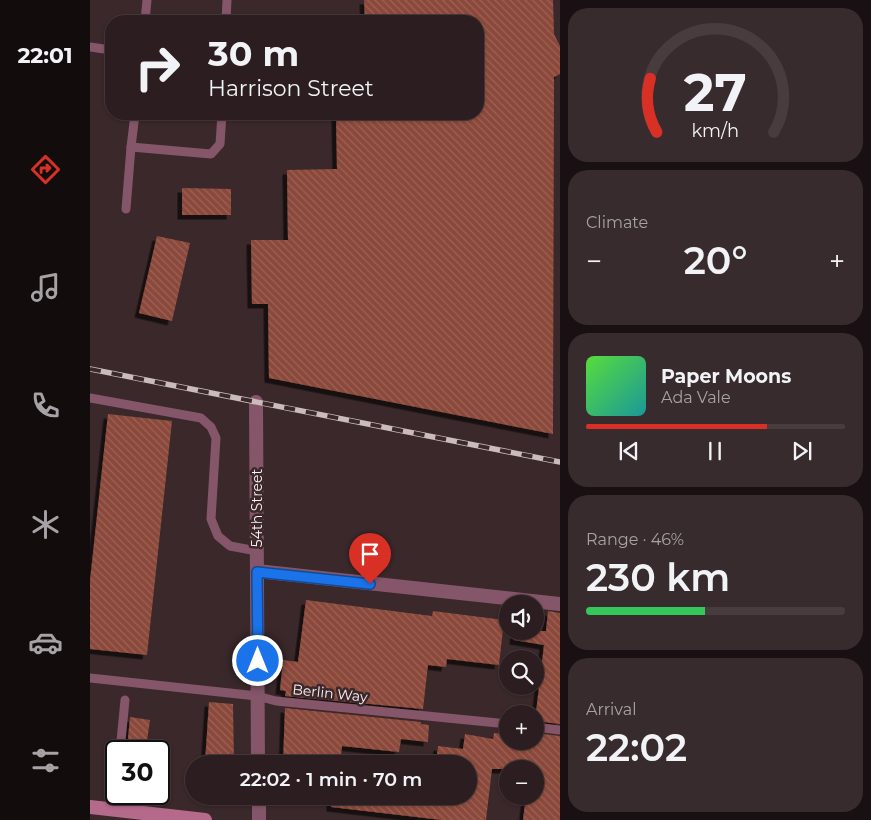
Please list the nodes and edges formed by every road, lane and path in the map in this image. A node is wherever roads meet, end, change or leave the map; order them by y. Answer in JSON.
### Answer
{"nodes":[{"id":1,"x":147,"y":0,"type":"edge"},
{"id":2,"x":226,"y":0,"type":"edge"},
{"id":3,"x":145,"y":15,"type":"edge"},
{"id":4,"x":226,"y":15,"type":"edge"},
{"id":5,"x":90,"y":47,"type":"edge"},
{"id":6,"x":105,"y":49,"type":"edge"},
{"id":7,"x":134,"y":120,"type":"edge"},
{"id":8,"x":222,"y":120,"type":"edge"},
{"id":9,"x":131,"y":147,"type":"junction"},
{"id":10,"x":126,"y":209,"type":"dead end"},
{"id":11,"x":90,"y":398,"type":"edge"},
{"id":12,"x":256,"y":402,"type":"dead end"},
{"id":13,"x":257,"y":550,"type":"junction"},
{"id":14,"x":257,"y":572,"type":"junction"},
{"id":15,"x":560,"y":604,"type":"edge"},
{"id":16,"x":90,"y":678,"type":"edge"},
{"id":17,"x":258,"y":696,"type":"junction"},
{"id":18,"x":125,"y":700,"type":"dead end"},
{"id":19,"x":499,"y":723,"type":"edge"},
{"id":20,"x":544,"y":728,"type":"edge"},
{"id":21,"x":560,"y":730,"type":"edge"},
{"id":22,"x":121,"y":740,"type":"edge"},
{"id":23,"x":258,"y":755,"type":"edge"},
{"id":24,"x":114,"y":805,"type":"edge"},
{"id":25,"x":259,"y":805,"type":"edge"},
{"id":26,"x":90,"y":807,"type":"edge"},
{"id":27,"x":114,"y":809,"type":"junction"},
{"id":28,"x":205,"y":820,"type":"edge"},
{"id":29,"x":259,"y":820,"type":"edge"}],
"edges":[{"from":1,"to":3,"type":"lane"},
{"from":2,"to":4,"type":"lane"},
{"from":5,"to":6,"type":"lane"},
{"from":7,"to":9,"type":"lane"},
{"from":8,"to":9,"type":"lane"},
{"from":9,"to":10,"type":"lane"},
{"from":11,"to":13,"type":"lane"},
{"from":12,"to":13,"type":"street","name":"54th Street"},
{"from":13,"to":14,"type":"street","name":"54th Street"},
{"from":14,"to":15,"type":"street"},
{"from":14,"to":17,"type":"street","name":"54th Street"},
{"from":16,"to":17,"type":"lane","name":"Berlin Way"},
{"from":17,"to":19,"type":"lane","name":"Berlin Way"},
{"from":17,"to":23,"type":"street","name":"54th Street"},
{"from":18,"to":22,"type":"lane"},
{"from":20,"to":21,"type":"lane"},
{"from":24,"to":27,"type":"lane"},
{"from":25,"to":29,"type":"street"},
{"from":26,"to":27,"type":"main road"},
{"from":27,"to":28,"type":"main road"}]}
